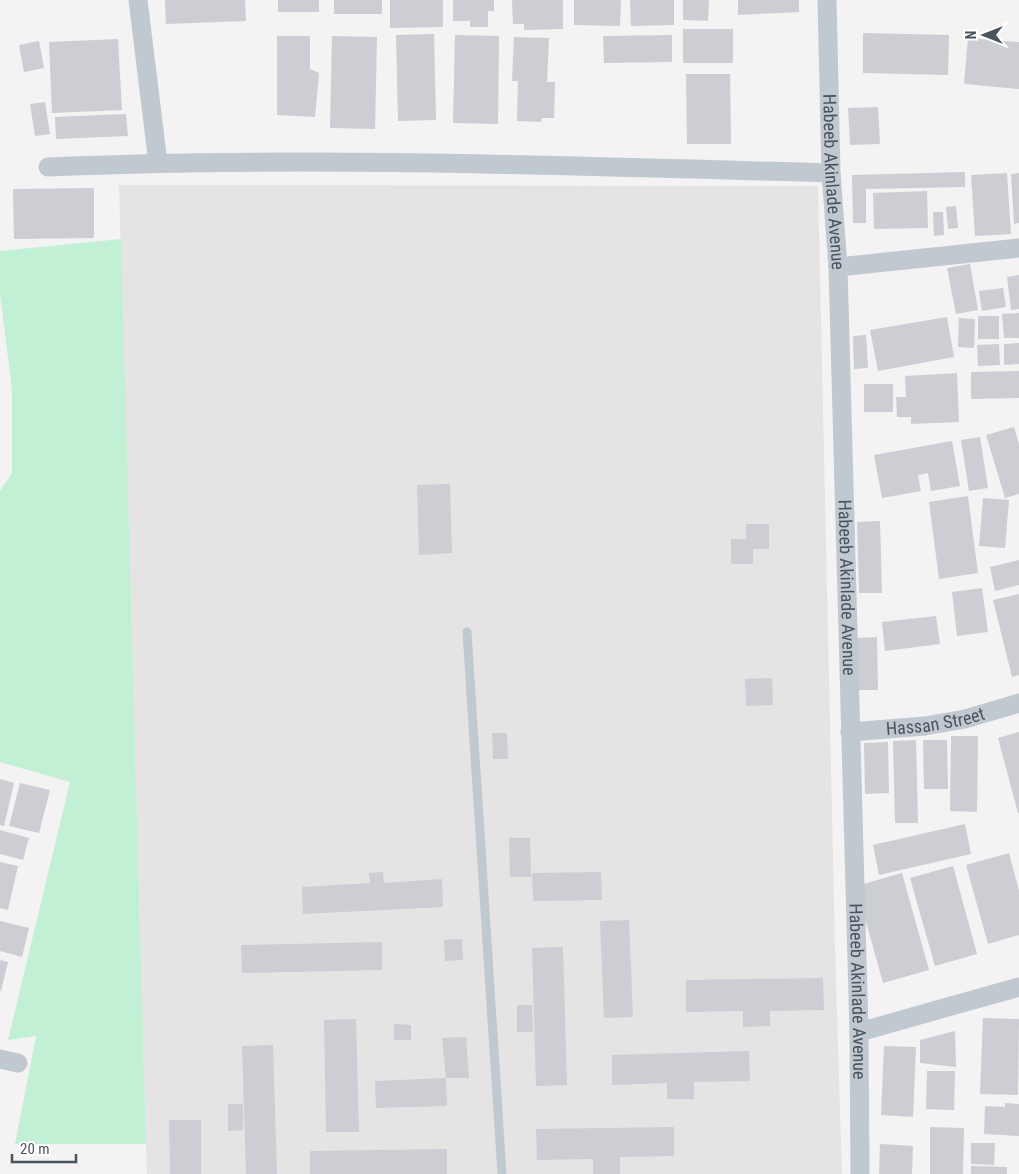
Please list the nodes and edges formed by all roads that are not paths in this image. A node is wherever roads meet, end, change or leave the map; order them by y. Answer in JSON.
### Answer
{"nodes":[{"id":1,"x":138,"y":0,"type":"edge"},
{"id":2,"x":826,"y":0,"type":"edge"},
{"id":3,"x":158,"y":163,"type":"junction"},
{"id":4,"x":48,"y":167,"type":"dead end"},
{"id":5,"x":831,"y":173,"type":"junction"},
{"id":6,"x":1019,"y":248,"type":"edge"},
{"id":7,"x":838,"y":267,"type":"junction"},
{"id":8,"x":467,"y":632,"type":"dead end"},
{"id":9,"x":1019,"y":703,"type":"edge"},
{"id":10,"x":850,"y":732,"type":"junction"},
{"id":11,"x":1019,"y":987,"type":"edge"},
{"id":12,"x":859,"y":1032,"type":"junction"},
{"id":13,"x":502,"y":1174,"type":"edge"},
{"id":14,"x":860,"y":1174,"type":"edge"}],
"edges":[{"from":1,"to":3,"type":"street"},
{"from":2,"to":5,"type":"street","name":"Habeeb Akinlade Avenue"},
{"from":3,"to":4,"type":"street"},
{"from":3,"to":5,"type":"street"},
{"from":5,"to":7,"type":"street","name":"Habeeb Akinlade Avenue"},
{"from":6,"to":7,"type":"street"},
{"from":7,"to":10,"type":"street","name":"Habeeb Akinlade Avenue"},
{"from":8,"to":13,"type":"lane"},
{"from":9,"to":10,"type":"street","name":"Hassan Street"},
{"from":10,"to":12,"type":"street","name":"Habeeb Akinlade Avenue"},
{"from":11,"to":12,"type":"street"},
{"from":12,"to":14,"type":"street","name":"Habeeb Akinlade Avenue"}]}
